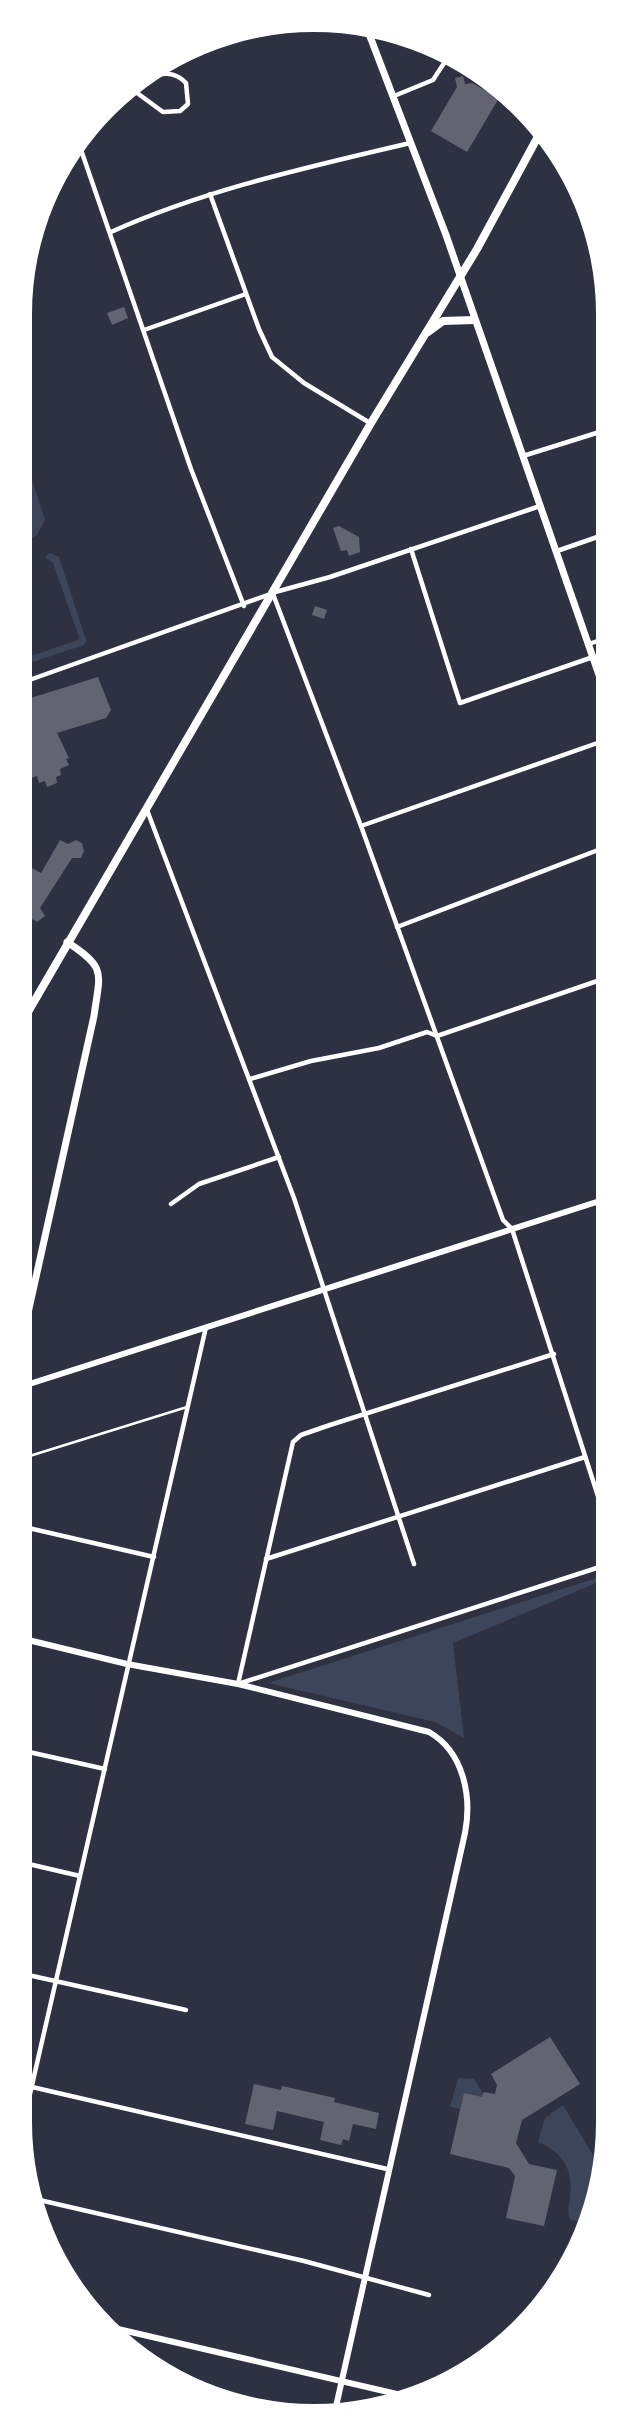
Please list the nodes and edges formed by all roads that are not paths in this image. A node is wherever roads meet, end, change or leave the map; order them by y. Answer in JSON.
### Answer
{"nodes":[{"id":1,"x":371,"y":37,"type":"edge"},
{"id":2,"x":444,"y":63,"type":"edge"},
{"id":3,"x":166,"y":73,"type":"edge"},
{"id":4,"x":137,"y":94,"type":"edge"},
{"id":5,"x":394,"y":96,"type":"junction"},
{"id":6,"x":536,"y":140,"type":"edge"},
{"id":7,"x":410,"y":143,"type":"junction"},
{"id":8,"x":82,"y":153,"type":"edge"},
{"id":9,"x":210,"y":194,"type":"junction"},
{"id":10,"x":111,"y":232,"type":"junction"},
{"id":11,"x":459,"y":274,"type":"junction"},
{"id":12,"x":246,"y":294,"type":"junction"},
{"id":13,"x":474,"y":320,"type":"junction"},
{"id":14,"x":144,"y":330,"type":"junction"},
{"id":15,"x":421,"y":339,"type":"junction"},
{"id":16,"x":371,"y":423,"type":"junction"},
{"id":17,"x":596,"y":433,"type":"edge"},
{"id":18,"x":523,"y":456,"type":"junction"},
{"id":19,"x":541,"y":506,"type":"junction"},
{"id":20,"x":596,"y":537,"type":"edge"},
{"id":21,"x":411,"y":549,"type":"junction"},
{"id":22,"x":556,"y":551,"type":"junction"},
{"id":23,"x":272,"y":594,"type":"junction"},
{"id":24,"x":244,"y":606,"type":"junction"},
{"id":25,"x":596,"y":642,"type":"edge"},
{"id":26,"x":589,"y":644,"type":"junction"},
{"id":27,"x":593,"y":657,"type":"junction"},
{"id":28,"x":596,"y":666,"type":"edge"},
{"id":29,"x":32,"y":679,"type":"edge"},
{"id":30,"x":596,"y":744,"type":"edge"},
{"id":31,"x":146,"y":810,"type":"junction"},
{"id":32,"x":361,"y":826,"type":"junction"},
{"id":33,"x":596,"y":851,"type":"edge"},
{"id":34,"x":397,"y":927,"type":"junction"},
{"id":35,"x":67,"y":942,"type":"junction"},
{"id":36,"x":596,"y":981,"type":"edge"},
{"id":37,"x":32,"y":1004,"type":"edge"},
{"id":38,"x":437,"y":1036,"type":"junction"},
{"id":39,"x":250,"y":1079,"type":"junction"},
{"id":40,"x":279,"y":1157,"type":"junction"},
{"id":41,"x":596,"y":1202,"type":"edge"},
{"id":42,"x":171,"y":1204,"type":"dead end"},
{"id":43,"x":512,"y":1229,"type":"junction"},
{"id":44,"x":325,"y":1289,"type":"junction"},
{"id":45,"x":32,"y":1295,"type":"edge"},
{"id":46,"x":206,"y":1327,"type":"junction"},
{"id":47,"x":554,"y":1354,"type":"junction"},
{"id":48,"x":32,"y":1383,"type":"edge"},
{"id":49,"x":188,"y":1406,"type":"junction"},
{"id":50,"x":366,"y":1415,"type":"junction"},
{"id":51,"x":32,"y":1455,"type":"edge"},
{"id":52,"x":585,"y":1457,"type":"junction"},
{"id":53,"x":596,"y":1491,"type":"edge"},
{"id":54,"x":399,"y":1517,"type":"junction"},
{"id":55,"x":32,"y":1529,"type":"edge"},
{"id":56,"x":154,"y":1557,"type":"junction"},
{"id":57,"x":265,"y":1559,"type":"junction"},
{"id":58,"x":414,"y":1564,"type":"dead end"},
{"id":59,"x":596,"y":1568,"type":"edge"},
{"id":60,"x":32,"y":1641,"type":"edge"},
{"id":61,"x":127,"y":1664,"type":"junction"},
{"id":62,"x":238,"y":1685,"type":"junction"},
{"id":63,"x":32,"y":1753,"type":"edge"},
{"id":64,"x":105,"y":1769,"type":"junction"},
{"id":65,"x":32,"y":1864,"type":"edge"},
{"id":66,"x":80,"y":1876,"type":"junction"},
{"id":67,"x":32,"y":1976,"type":"edge"},
{"id":68,"x":56,"y":1981,"type":"junction"},
{"id":69,"x":186,"y":2010,"type":"dead end"},
{"id":70,"x":32,"y":2088,"type":"joint"},
{"id":71,"x":387,"y":2169,"type":"junction"},
{"id":72,"x":43,"y":2201,"type":"edge"},
{"id":73,"x":366,"y":2276,"type":"junction"},
{"id":74,"x":429,"y":2295,"type":"dead end"},
{"id":75,"x":124,"y":2330,"type":"edge"},
{"id":76,"x":342,"y":2381,"type":"junction"},
{"id":77,"x":394,"y":2393,"type":"edge"},
{"id":78,"x":337,"y":2404,"type":"edge"}],
"edges":[{"from":1,"to":5,"type":"main road"},
{"from":2,"to":5,"type":"street"},
{"from":3,"to":4,"type":"street"},
{"from":5,"to":7,"type":"main road"},
{"from":6,"to":11,"type":"main road"},
{"from":7,"to":9,"type":"street"},
{"from":7,"to":11,"type":"main road"},
{"from":8,"to":10,"type":"street"},
{"from":9,"to":10,"type":"street"},
{"from":9,"to":12,"type":"street"},
{"from":10,"to":14,"type":"street"},
{"from":11,"to":13,"type":"main road"},
{"from":11,"to":15,"type":"main road"},
{"from":12,"to":14,"type":"street"},
{"from":12,"to":16,"type":"street"},
{"from":13,"to":15,"type":"main road"},
{"from":13,"to":18,"type":"main road"},
{"from":14,"to":24,"type":"street"},
{"from":15,"to":16,"type":"main road"},
{"from":16,"to":23,"type":"main road"},
{"from":17,"to":18,"type":"street"},
{"from":18,"to":19,"type":"main road"},
{"from":19,"to":21,"type":"street"},
{"from":19,"to":22,"type":"main road"},
{"from":20,"to":22,"type":"street"},
{"from":21,"to":23,"type":"street"},
{"from":21,"to":27,"type":"street"},
{"from":22,"to":26,"type":"main road"},
{"from":23,"to":24,"type":"street"},
{"from":23,"to":31,"type":"main road"},
{"from":23,"to":32,"type":"street"},
{"from":24,"to":29,"type":"street"},
{"from":25,"to":26,"type":"street"},
{"from":26,"to":27,"type":"main road"},
{"from":27,"to":28,"type":"main road"},
{"from":30,"to":32,"type":"street"},
{"from":31,"to":35,"type":"main road"},
{"from":31,"to":39,"type":"street"},
{"from":32,"to":34,"type":"street"},
{"from":33,"to":34,"type":"street"},
{"from":34,"to":38,"type":"street"},
{"from":35,"to":37,"type":"main road"},
{"from":35,"to":45,"type":"main road"},
{"from":36,"to":38,"type":"street"},
{"from":38,"to":39,"type":"street"},
{"from":38,"to":43,"type":"street"},
{"from":39,"to":40,"type":"street"},
{"from":40,"to":42,"type":"street"},
{"from":40,"to":44,"type":"street"},
{"from":41,"to":43,"type":"street"},
{"from":43,"to":44,"type":"street"},
{"from":43,"to":47,"type":"street"},
{"from":44,"to":46,"type":"street"},
{"from":44,"to":50,"type":"street"},
{"from":46,"to":48,"type":"street"},
{"from":46,"to":49,"type":"street"},
{"from":47,"to":50,"type":"street"},
{"from":47,"to":52,"type":"street"},
{"from":49,"to":51,"type":"lane"},
{"from":49,"to":56,"type":"street"},
{"from":50,"to":54,"type":"street"},
{"from":50,"to":57,"type":"street"},
{"from":52,"to":53,"type":"street"},
{"from":52,"to":54,"type":"street"},
{"from":54,"to":57,"type":"street"},
{"from":54,"to":58,"type":"street"},
{"from":55,"to":56,"type":"street"},
{"from":56,"to":61,"type":"street"},
{"from":57,"to":62,"type":"street"},
{"from":59,"to":62,"type":"street"},
{"from":60,"to":61,"type":"street"},
{"from":61,"to":62,"type":"street"},
{"from":61,"to":64,"type":"street"},
{"from":62,"to":71,"type":"street"},
{"from":63,"to":64,"type":"street"},
{"from":64,"to":66,"type":"street"},
{"from":65,"to":66,"type":"street"},
{"from":66,"to":68,"type":"street"},
{"from":67,"to":68,"type":"street"},
{"from":68,"to":69,"type":"street"},
{"from":68,"to":70,"type":"street"},
{"from":70,"to":71,"type":"street"},
{"from":71,"to":73,"type":"street"},
{"from":72,"to":73,"type":"street"},
{"from":73,"to":74,"type":"street"},
{"from":73,"to":76,"type":"street"},
{"from":75,"to":76,"type":"street"},
{"from":76,"to":77,"type":"street"},
{"from":76,"to":78,"type":"street"}]}
